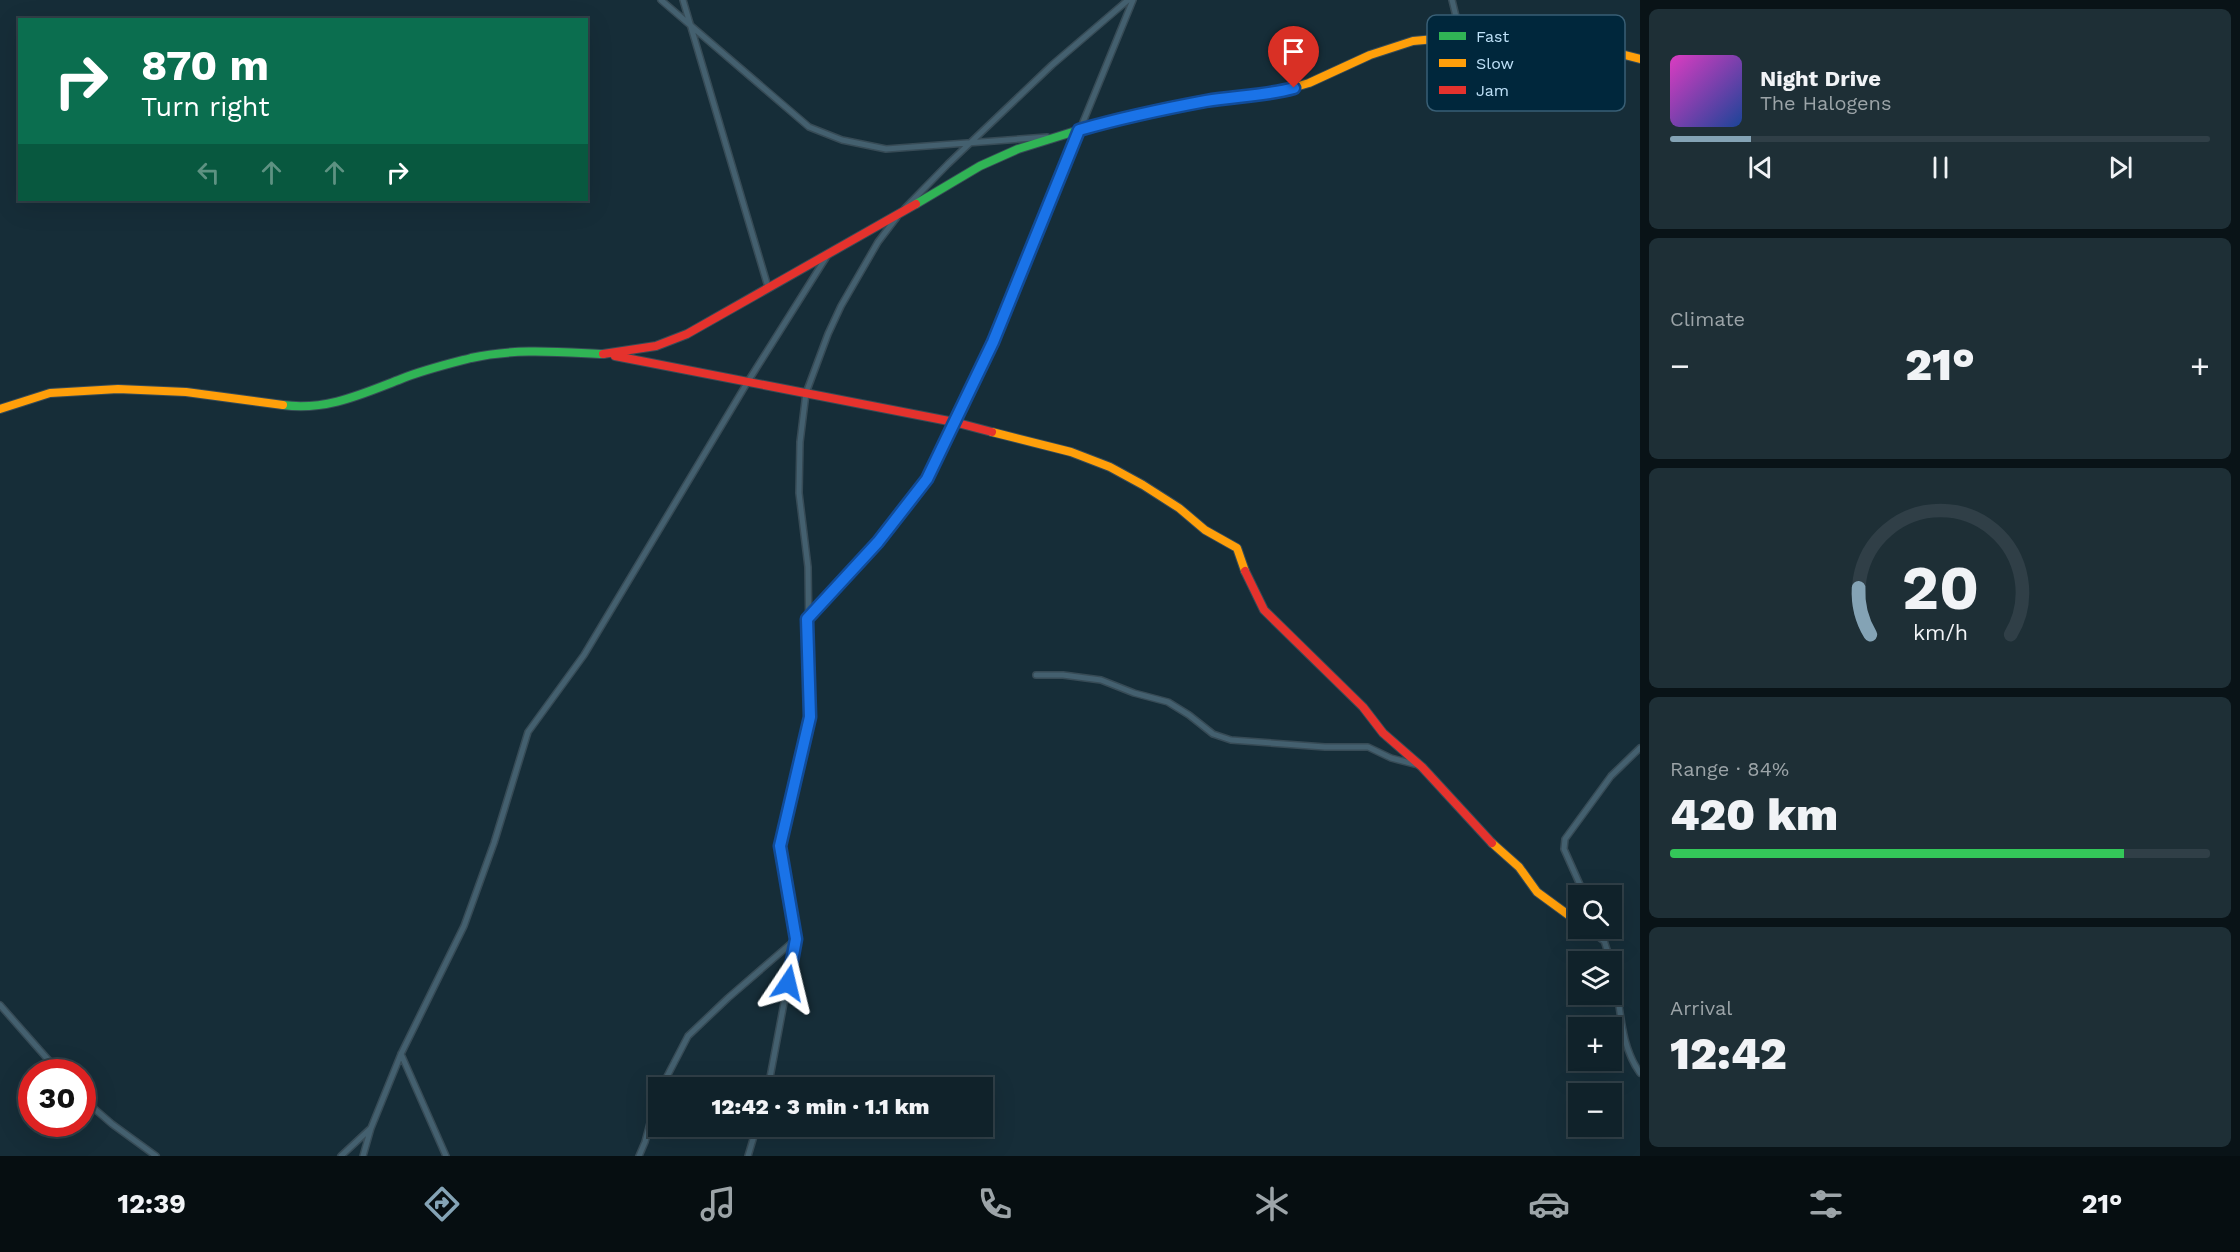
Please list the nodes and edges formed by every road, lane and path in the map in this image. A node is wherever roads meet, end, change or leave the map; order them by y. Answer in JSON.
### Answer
{"nodes":[{"id":1,"x":661,"y":0,"type":"edge"},
{"id":2,"x":683,"y":0,"type":"edge"},
{"id":3,"x":1128,"y":0,"type":"edge"},
{"id":4,"x":1133,"y":0,"type":"edge"},
{"id":5,"x":1452,"y":0,"type":"edge"},
{"id":6,"x":1456,"y":15,"type":"edge"},
{"id":7,"x":689,"y":23,"type":"junction"},
{"id":8,"x":1427,"y":40,"type":"edge"},
{"id":9,"x":1625,"y":55,"type":"edge"},
{"id":10,"x":1640,"y":59,"type":"edge"},
{"id":11,"x":1079,"y":130,"type":"junction"},
{"id":12,"x":1058,"y":136,"type":"junction"},
{"id":13,"x":974,"y":141,"type":"junction"},
{"id":14,"x":897,"y":216,"type":"junction"},
{"id":15,"x":827,"y":256,"type":"junction"},
{"id":16,"x":768,"y":287,"type":"junction"},
{"id":17,"x":607,"y":354,"type":"junction"},
{"id":18,"x":747,"y":383,"type":"junction"},
{"id":19,"x":807,"y":393,"type":"junction"},
{"id":20,"x":0,"y":409,"type":"edge"},
{"id":21,"x":954,"y":422,"type":"junction"},
{"id":22,"x":807,"y":619,"type":"junction"},
{"id":23,"x":1036,"y":675,"type":"dead end"},
{"id":24,"x":1640,"y":748,"type":"edge"},
{"id":25,"x":1422,"y":767,"type":"junction"},
{"id":26,"x":1580,"y":885,"type":"edge"},
{"id":27,"x":1568,"y":915,"type":"edge"},
{"id":28,"x":796,"y":939,"type":"junction"},
{"id":29,"x":1601,"y":939,"type":"edge"},
{"id":30,"x":1604,"y":939,"type":"edge"},
{"id":31,"x":1605,"y":942,"type":"junction"},
{"id":32,"x":1608,"y":951,"type":"edge"},
{"id":33,"x":0,"y":1005,"type":"edge"},
{"id":34,"x":1620,"y":1005,"type":"edge"},
{"id":35,"x":401,"y":1054,"type":"junction"},
{"id":36,"x":48,"y":1059,"type":"edge"},
{"id":37,"x":1640,"y":1073,"type":"edge"},
{"id":38,"x":667,"y":1077,"type":"edge"},
{"id":39,"x":770,"y":1077,"type":"edge"},
{"id":40,"x":96,"y":1110,"type":"edge"},
{"id":41,"x":371,"y":1128,"type":"junction"},
{"id":42,"x":648,"y":1131,"type":"edge"},
{"id":43,"x":754,"y":1137,"type":"edge"},
{"id":44,"x":156,"y":1156,"type":"edge"},
{"id":45,"x":341,"y":1156,"type":"edge"},
{"id":46,"x":363,"y":1156,"type":"edge"},
{"id":47,"x":446,"y":1156,"type":"edge"},
{"id":48,"x":639,"y":1156,"type":"edge"},
{"id":49,"x":748,"y":1156,"type":"edge"}],
"edges":[{"from":1,"to":7,"type":"street"},
{"from":2,"to":7,"type":"street"},
{"from":3,"to":13,"type":"street"},
{"from":4,"to":11,"type":"street"},
{"from":5,"to":6,"type":"street"},
{"from":7,"to":13,"type":"street"},
{"from":7,"to":16,"type":"street"},
{"from":8,"to":11,"type":"street"},
{"from":9,"to":10,"type":"street"},
{"from":11,"to":12,"type":"street"},
{"from":11,"to":21,"type":"street"},
{"from":12,"to":13,"type":"street"},
{"from":12,"to":14,"type":"street"},
{"from":13,"to":14,"type":"street"},
{"from":14,"to":15,"type":"street"},
{"from":14,"to":19,"type":"street"},
{"from":15,"to":16,"type":"street"},
{"from":15,"to":18,"type":"street"},
{"from":16,"to":17,"type":"street"},
{"from":17,"to":18,"type":"street"},
{"from":17,"to":20,"type":"street"},
{"from":18,"to":19,"type":"street"},
{"from":18,"to":35,"type":"street"},
{"from":19,"to":21,"type":"street"},
{"from":19,"to":22,"type":"street"},
{"from":21,"to":22,"type":"street"},
{"from":21,"to":25,"type":"street"},
{"from":22,"to":28,"type":"street"},
{"from":23,"to":25,"type":"street"},
{"from":24,"to":26,"type":"street"},
{"from":25,"to":27,"type":"street"},
{"from":28,"to":38,"type":"street"},
{"from":28,"to":39,"type":"street"},
{"from":29,"to":31,"type":"street"},
{"from":30,"to":31,"type":"street"},
{"from":31,"to":32,"type":"street"},
{"from":33,"to":36,"type":"street"},
{"from":34,"to":37,"type":"street"},
{"from":35,"to":41,"type":"street"},
{"from":35,"to":47,"type":"street"},
{"from":40,"to":44,"type":"street"},
{"from":41,"to":45,"type":"street"},
{"from":41,"to":46,"type":"street"},
{"from":42,"to":48,"type":"street"},
{"from":43,"to":49,"type":"street"}]}
